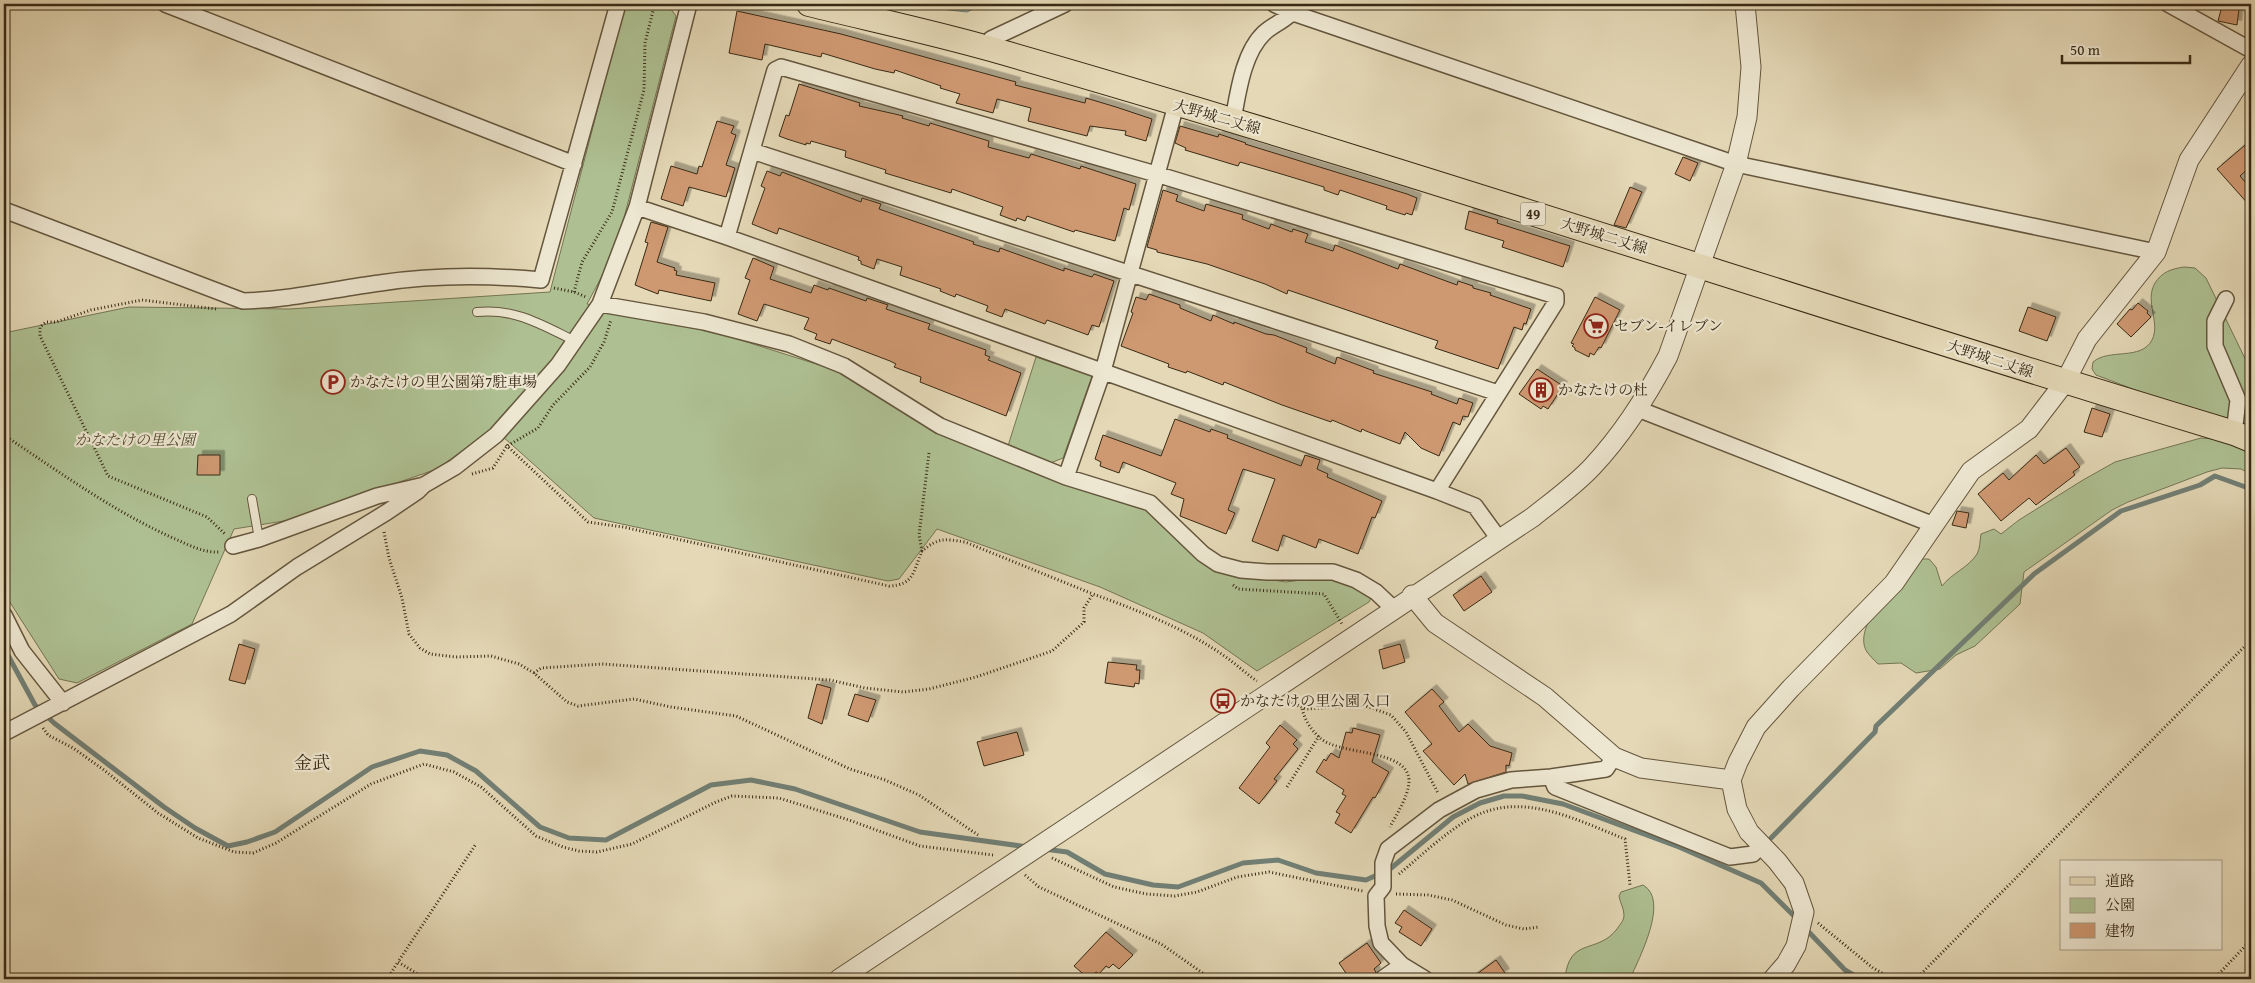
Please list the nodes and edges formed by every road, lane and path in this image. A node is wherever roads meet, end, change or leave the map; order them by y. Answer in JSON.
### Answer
{"nodes":[{"id":1,"x":165,"y":4,"type":"edge"},
{"id":2,"x":618,"y":4,"type":"edge"},
{"id":3,"x":658,"y":4,"type":"edge"},
{"id":4,"x":689,"y":4,"type":"edge"},
{"id":5,"x":809,"y":4,"type":"edge"},
{"id":6,"x":1065,"y":4,"type":"edge"},
{"id":7,"x":1274,"y":4,"type":"edge"},
{"id":8,"x":1745,"y":4,"type":"edge"},
{"id":9,"x":2168,"y":4,"type":"edge"},
{"id":10,"x":1295,"y":8,"type":"edge"},
{"id":11,"x":988,"y":48,"type":"junction"},
{"id":12,"x":2251,"y":50,"type":"edge"},
{"id":13,"x":2251,"y":65,"type":"edge"},
{"id":14,"x":1176,"y":105,"type":"junction"},
{"id":15,"x":1233,"y":120,"type":"junction"},
{"id":16,"x":752,"y":151,"type":"junction"},
{"id":17,"x":574,"y":164,"type":"junction"},
{"id":18,"x":1736,"y":164,"type":"junction"},
{"id":19,"x":1156,"y":174,"type":"junction"},
{"id":20,"x":636,"y":207,"type":"junction"},
{"id":21,"x":4,"y":210,"type":"edge"},
{"id":22,"x":727,"y":237,"type":"junction"},
{"id":23,"x":2156,"y":252,"type":"junction"},
{"id":24,"x":1700,"y":266,"type":"junction"},
{"id":25,"x":1130,"y":272,"type":"junction"},
{"id":26,"x":540,"y":280,"type":"junction"},
{"id":27,"x":574,"y":292,"type":"junction"},
{"id":28,"x":2226,"y":299,"type":"dead end"},
{"id":29,"x":239,"y":300,"type":"junction"},
{"id":30,"x":600,"y":304,"type":"junction"},
{"id":31,"x":616,"y":306,"type":"junction"},
{"id":32,"x":478,"y":312,"type":"dead end"},
{"id":33,"x":575,"y":341,"type":"junction"},
{"id":34,"x":1103,"y":371,"type":"junction"},
{"id":35,"x":2065,"y":382,"type":"junction"},
{"id":36,"x":1498,"y":393,"type":"junction"},
{"id":37,"x":1638,"y":409,"type":"junction"},
{"id":38,"x":496,"y":435,"type":"junction"},
{"id":39,"x":4,"y":436,"type":"edge"},
{"id":40,"x":2243,"y":437,"type":"edge"},
{"id":41,"x":507,"y":446,"type":"junction"},
{"id":42,"x":929,"y":453,"type":"dead end"},
{"id":43,"x":458,"y":464,"type":"junction"},
{"id":44,"x":1066,"y":477,"type":"junction"},
{"id":45,"x":424,"y":485,"type":"junction"},
{"id":46,"x":1437,"y":492,"type":"junction"},
{"id":47,"x":252,"y":499,"type":"dead end"},
{"id":48,"x":387,"y":512,"type":"junction"},
{"id":49,"x":1934,"y":525,"type":"junction"},
{"id":50,"x":259,"y":538,"type":"junction"},
{"id":51,"x":1499,"y":539,"type":"junction"},
{"id":52,"x":233,"y":546,"type":"junction"},
{"id":53,"x":922,"y":551,"type":"junction"},
{"id":54,"x":1215,"y":562,"type":"junction"},
{"id":55,"x":1093,"y":594,"type":"junction"},
{"id":56,"x":1412,"y":595,"type":"junction"},
{"id":57,"x":1393,"y":608,"type":"junction"},
{"id":58,"x":4,"y":615,"type":"edge"},
{"id":59,"x":1342,"y":624,"type":"dead end"},
{"id":60,"x":2251,"y":640,"type":"edge"},
{"id":61,"x":534,"y":673,"type":"junction"},
{"id":62,"x":1261,"y":683,"type":"dead end"},
{"id":63,"x":63,"y":703,"type":"junction"},
{"id":64,"x":1297,"y":706,"type":"dead end"},
{"id":65,"x":1302,"y":708,"type":"junction"},
{"id":66,"x":35,"y":717,"type":"junction"},
{"id":67,"x":4,"y":733,"type":"edge"},
{"id":68,"x":1319,"y":736,"type":"junction"},
{"id":69,"x":1614,"y":757,"type":"junction"},
{"id":70,"x":1551,"y":778,"type":"junction"},
{"id":71,"x":1731,"y":780,"type":"junction"},
{"id":72,"x":1286,"y":786,"type":"dead end"},
{"id":73,"x":1445,"y":807,"type":"junction"},
{"id":74,"x":978,"y":835,"type":"dead end"},
{"id":75,"x":476,"y":844,"type":"dead end"},
{"id":76,"x":1762,"y":845,"type":"junction"},
{"id":77,"x":1388,"y":849,"type":"junction"},
{"id":78,"x":998,"y":856,"type":"dead end"},
{"id":79,"x":1050,"y":858,"type":"dead end"},
{"id":80,"x":1630,"y":885,"type":"dead end"},
{"id":81,"x":1039,"y":887,"type":"dead end"},
{"id":82,"x":1381,"y":889,"type":"junction"},
{"id":83,"x":1804,"y":912,"type":"junction"},
{"id":84,"x":1539,"y":927,"type":"dead end"},
{"id":85,"x":2251,"y":940,"type":"edge"},
{"id":86,"x":398,"y":962,"type":"junction"},
{"id":87,"x":1402,"y":965,"type":"junction"},
{"id":88,"x":387,"y":979,"type":"edge"},
{"id":89,"x":426,"y":979,"type":"edge"},
{"id":90,"x":839,"y":979,"type":"edge"},
{"id":91,"x":1207,"y":979,"type":"edge"},
{"id":92,"x":1382,"y":979,"type":"edge"},
{"id":93,"x":1425,"y":979,"type":"edge"},
{"id":94,"x":1773,"y":979,"type":"edge"},
{"id":95,"x":1893,"y":979,"type":"edge"},
{"id":96,"x":1916,"y":979,"type":"edge"},
{"id":97,"x":2214,"y":979,"type":"edge"}],
"edges":[{"from":1,"to":17,"type":"street"},
{"from":2,"to":17,"type":"street"},
{"from":3,"to":27,"type":"path"},
{"from":4,"to":20,"type":"street"},
{"from":5,"to":11,"type":"main road","name":"大野城二丈線","number":"49"},
{"from":6,"to":11,"type":"street"},
{"from":7,"to":10,"type":"street"},
{"from":8,"to":18,"type":"street"},
{"from":9,"to":12,"type":"street"},
{"from":10,"to":15,"type":"street"},
{"from":10,"to":18,"type":"street"},
{"from":11,"to":14,"type":"main road","name":"大野城二丈線","number":"49"},
{"from":13,"to":23,"type":"street"},
{"from":14,"to":15,"type":"main road","name":"大野城二丈線","number":"49"},
{"from":14,"to":19,"type":"street"},
{"from":15,"to":24,"type":"main road","name":"大野城二丈線","number":"49"},
{"from":16,"to":19,"type":"street"},
{"from":16,"to":22,"type":"street"},
{"from":16,"to":25,"type":"street"},
{"from":17,"to":26,"type":"street"},
{"from":18,"to":23,"type":"street"},
{"from":18,"to":24,"type":"street"},
{"from":19,"to":25,"type":"street"},
{"from":19,"to":36,"type":"street"},
{"from":20,"to":22,"type":"street"},
{"from":20,"to":30,"type":"street"},
{"from":21,"to":29,"type":"street"},
{"from":22,"to":34,"type":"street"},
{"from":23,"to":35,"type":"street"},
{"from":24,"to":35,"type":"main road","name":"大野城二丈線","number":"49"},
{"from":24,"to":37,"type":"street"},
{"from":25,"to":34,"type":"street"},
{"from":25,"to":36,"type":"street"},
{"from":26,"to":27,"type":"path"},
{"from":26,"to":29,"type":"street"},
{"from":27,"to":30,"type":"path"},
{"from":28,"to":40,"type":"street"},
{"from":29,"to":52,"type":"path"},
{"from":30,"to":31,"type":"street"},
{"from":30,"to":33,"type":"street"},
{"from":31,"to":41,"type":"path"},
{"from":31,"to":44,"type":"street"},
{"from":32,"to":33,"type":"lane"},
{"from":33,"to":38,"type":"street"},
{"from":34,"to":44,"type":"street"},
{"from":34,"to":46,"type":"street"},
{"from":35,"to":40,"type":"main road","name":"大野城二丈線","number":"49"},
{"from":35,"to":49,"type":"street"},
{"from":36,"to":46,"type":"street"},
{"from":37,"to":49,"type":"street"},
{"from":37,"to":51,"type":"street"},
{"from":38,"to":41,"type":"path"},
{"from":38,"to":43,"type":"street"},
{"from":39,"to":52,"type":"path"},
{"from":41,"to":43,"type":"path"},
{"from":41,"to":53,"type":"path"},
{"from":42,"to":53,"type":"path"},
{"from":43,"to":45,"type":"street"},
{"from":44,"to":54,"type":"street"},
{"from":45,"to":48,"type":"street"},
{"from":45,"to":50,"type":"street"},
{"from":46,"to":51,"type":"street"},
{"from":47,"to":50,"type":"lane"},
{"from":48,"to":61,"type":"path"},
{"from":48,"to":63,"type":"street"},
{"from":49,"to":71,"type":"street"},
{"from":50,"to":52,"type":"street"},
{"from":51,"to":56,"type":"street"},
{"from":53,"to":55,"type":"path"},
{"from":54,"to":57,"type":"street"},
{"from":54,"to":59,"type":"path"},
{"from":55,"to":61,"type":"path"},
{"from":55,"to":62,"type":"path"},
{"from":56,"to":57,"type":"street"},
{"from":56,"to":69,"type":"street"},
{"from":57,"to":90,"type":"street","bridge":true},
{"from":58,"to":63,"type":"street"},
{"from":60,"to":96,"type":"path"},
{"from":61,"to":74,"type":"path"},
{"from":63,"to":66,"type":"street"},
{"from":64,"to":65,"type":"path"},
{"from":65,"to":68,"type":"path"},
{"from":65,"to":73,"type":"path"},
{"from":66,"to":67,"type":"street"},
{"from":66,"to":78,"type":"path"},
{"from":68,"to":72,"type":"path"},
{"from":68,"to":77,"type":"path"},
{"from":69,"to":70,"type":"street"},
{"from":69,"to":71,"type":"street"},
{"from":70,"to":73,"type":"street"},
{"from":70,"to":76,"type":"street"},
{"from":71,"to":76,"type":"street"},
{"from":73,"to":77,"type":"street"},
{"from":75,"to":86,"type":"path"},
{"from":76,"to":83,"type":"street"},
{"from":77,"to":82,"type":"street"},
{"from":79,"to":82,"type":"path"},
{"from":80,"to":82,"type":"path"},
{"from":81,"to":91,"type":"path"},
{"from":82,"to":84,"type":"path"},
{"from":82,"to":87,"type":"street"},
{"from":83,"to":94,"type":"street"},
{"from":83,"to":95,"type":"path"},
{"from":85,"to":97,"type":"path"},
{"from":86,"to":88,"type":"path"},
{"from":86,"to":89,"type":"path"},
{"from":87,"to":92,"type":"street"},
{"from":87,"to":93,"type":"street"}]}
